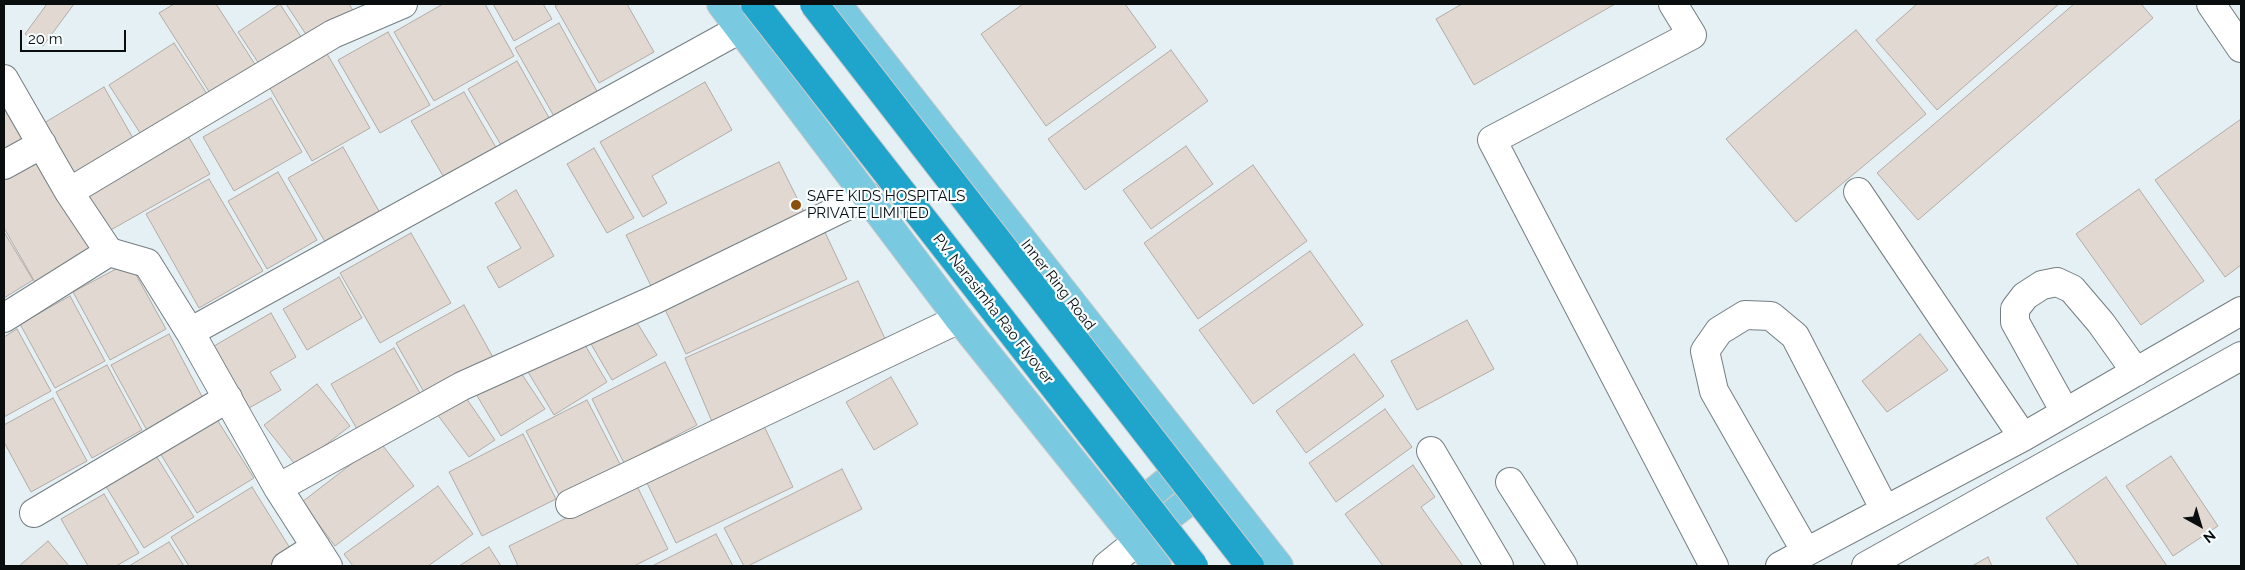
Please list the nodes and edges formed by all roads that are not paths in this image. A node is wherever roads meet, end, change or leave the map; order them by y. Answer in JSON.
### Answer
{"nodes":[{"id":1,"x":403,"y":4,"type":"edge"},
{"id":2,"x":721,"y":4,"type":"edge"},
{"id":3,"x":755,"y":4,"type":"edge"},
{"id":4,"x":814,"y":4,"type":"edge"},
{"id":5,"x":837,"y":4,"type":"edge"},
{"id":6,"x":1673,"y":4,"type":"edge"},
{"id":7,"x":2211,"y":4,"type":"edge"},
{"id":8,"x":740,"y":28,"type":"junction"},
{"id":9,"x":2241,"y":48,"type":"edge"},
{"id":10,"x":4,"y":79,"type":"edge"},
{"id":11,"x":42,"y":144,"type":"junction"},
{"id":12,"x":4,"y":165,"type":"edge"},
{"id":13,"x":69,"y":192,"type":"junction"},
{"id":14,"x":1858,"y":192,"type":"dead end"},
{"id":15,"x":867,"y":196,"type":"junction"},
{"id":16,"x":109,"y":252,"type":"junction"},
{"id":17,"x":2241,"y":311,"type":"edge"},
{"id":18,"x":4,"y":318,"type":"edge"},
{"id":19,"x":959,"y":319,"type":"junction"},
{"id":20,"x":190,"y":332,"type":"junction"},
{"id":21,"x":2241,"y":356,"type":"edge"},
{"id":22,"x":2136,"y":372,"type":"junction"},
{"id":23,"x":228,"y":398,"type":"junction"},
{"id":24,"x":2065,"y":412,"type":"junction"},
{"id":25,"x":2023,"y":437,"type":"junction"},
{"id":26,"x":1431,"y":451,"type":"dead end"},
{"id":27,"x":1194,"y":459,"type":"junction"},
{"id":28,"x":1510,"y":482,"type":"dead end"},
{"id":29,"x":1213,"y":483,"type":"junction"},
{"id":30,"x":278,"y":488,"type":"junction"},
{"id":31,"x":570,"y":504,"type":"dead end"},
{"id":32,"x":1885,"y":510,"type":"junction"},
{"id":33,"x":34,"y":514,"type":"dead end"},
{"id":34,"x":1120,"y":519,"type":"junction"},
{"id":35,"x":1138,"y":541,"type":"junction"},
{"id":36,"x":1806,"y":552,"type":"junction"},
{"id":37,"x":322,"y":557,"type":"edge"},
{"id":38,"x":286,"y":566,"type":"edge"},
{"id":39,"x":1107,"y":566,"type":"edge"},
{"id":40,"x":1157,"y":566,"type":"edge"},
{"id":41,"x":1194,"y":566,"type":"edge"},
{"id":42,"x":1250,"y":566,"type":"edge"},
{"id":43,"x":1279,"y":566,"type":"edge"},
{"id":44,"x":1499,"y":566,"type":"edge"},
{"id":45,"x":1563,"y":566,"type":"edge"},
{"id":46,"x":1714,"y":566,"type":"edge"},
{"id":47,"x":1780,"y":566,"type":"edge"},
{"id":48,"x":1866,"y":566,"type":"edge"}],
"edges":[{"from":1,"to":13,"type":"street"},
{"from":2,"to":8,"type":"main road"},
{"from":3,"to":41,"type":"highway","name":"P.V. Narasimha Rao Flyover","bridge":true},
{"from":4,"to":42,"type":"highway","bridge":true},
{"from":5,"to":27,"type":"main road","name":"Inner Ring Road"},
{"from":6,"to":46,"type":"street"},
{"from":7,"to":9,"type":"street"},
{"from":8,"to":15,"type":"main road"},
{"from":8,"to":20,"type":"street"},
{"from":10,"to":11,"type":"street"},
{"from":11,"to":12,"type":"street"},
{"from":11,"to":13,"type":"street"},
{"from":13,"to":16,"type":"street"},
{"from":14,"to":25,"type":"street"},
{"from":15,"to":19,"type":"main road"},
{"from":15,"to":30,"type":"street"},
{"from":16,"to":18,"type":"street"},
{"from":16,"to":20,"type":"street"},
{"from":17,"to":22,"type":"street"},
{"from":19,"to":31,"type":"street"},
{"from":19,"to":34,"type":"main road"},
{"from":20,"to":23,"type":"street"},
{"from":21,"to":48,"type":"street"},
{"from":22,"to":24,"type":"street"},
{"from":22,"to":24,"type":"street"},
{"from":23,"to":30,"type":"street"},
{"from":23,"to":33,"type":"street"},
{"from":24,"to":25,"type":"street"},
{"from":25,"to":32,"type":"street"},
{"from":26,"to":44,"type":"street"},
{"from":27,"to":29,"type":"main road","name":"Inner Ring Road"},
{"from":27,"to":34,"type":"main road"},
{"from":28,"to":45,"type":"street"},
{"from":29,"to":35,"type":"main road"},
{"from":29,"to":43,"type":"main road","name":"Inner Ring Road"},
{"from":30,"to":37,"type":"street"},
{"from":32,"to":36,"type":"street"},
{"from":32,"to":36,"type":"street"},
{"from":34,"to":35,"type":"main road"},
{"from":35,"to":39,"type":"street"},
{"from":35,"to":40,"type":"main road"},
{"from":36,"to":47,"type":"street"},
{"from":37,"to":38,"type":"street"}]}
